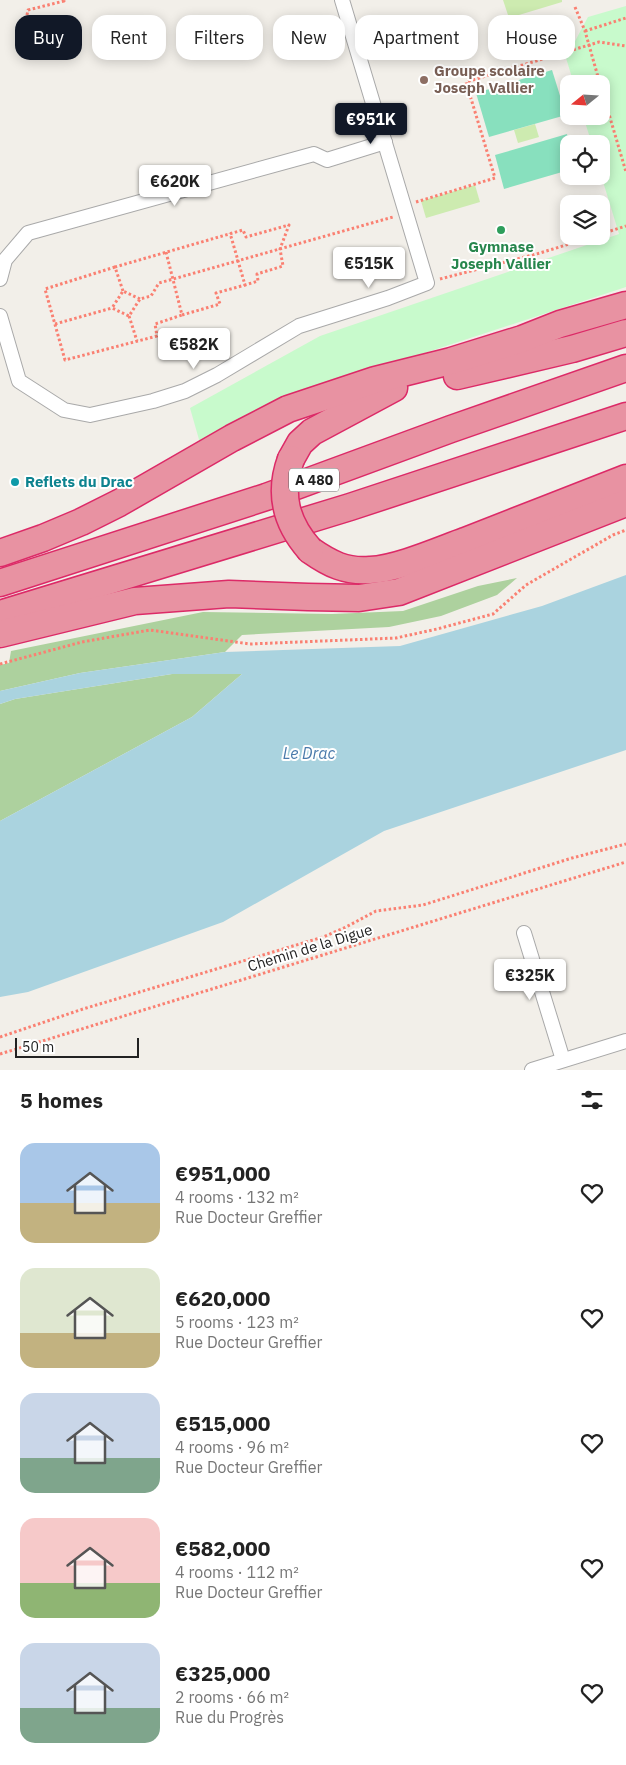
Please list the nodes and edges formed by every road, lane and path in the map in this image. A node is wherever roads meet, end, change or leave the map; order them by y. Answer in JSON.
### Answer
{"nodes":[{"id":1,"x":63,"y":0,"type":"edge"},
{"id":2,"x":342,"y":0,"type":"edge"},
{"id":3,"x":575,"y":7,"type":"dead end"},
{"id":4,"x":27,"y":15,"type":"dead end"},
{"id":5,"x":626,"y":18,"type":"edge"},
{"id":6,"x":585,"y":31,"type":"junction"},
{"id":7,"x":589,"y":45,"type":"junction"},
{"id":8,"x":626,"y":46,"type":"edge"},
{"id":9,"x":598,"y":75,"type":"edge"},
{"id":10,"x":610,"y":116,"type":"edge"},
{"id":11,"x":385,"y":142,"type":"junction"},
{"id":12,"x":626,"y":172,"type":"edge"},
{"id":13,"x":405,"y":210,"type":"junction"},
{"id":14,"x":626,"y":226,"type":"edge"},
{"id":15,"x":610,"y":231,"type":"edge"},
{"id":16,"x":230,"y":234,"type":"junction"},
{"id":17,"x":566,"y":245,"type":"edge"},
{"id":18,"x":280,"y":249,"type":"junction"},
{"id":19,"x":166,"y":252,"type":"junction"},
{"id":20,"x":238,"y":262,"type":"junction"},
{"id":21,"x":115,"y":267,"type":"junction"},
{"id":22,"x":0,"y":279,"type":"edge"},
{"id":23,"x":173,"y":280,"type":"junction"},
{"id":24,"x":427,"y":283,"type":"junction"},
{"id":25,"x":244,"y":285,"type":"junction"},
{"id":26,"x":122,"y":291,"type":"junction"},
{"id":27,"x":140,"y":299,"type":"junction"},
{"id":28,"x":626,"y":305,"type":"edge"},
{"id":29,"x":112,"y":308,"type":"junction"},
{"id":30,"x":182,"y":315,"type":"junction"},
{"id":31,"x":0,"y":316,"type":"edge"},
{"id":32,"x":129,"y":316,"type":"junction"},
{"id":33,"x":55,"y":324,"type":"junction"},
{"id":34,"x":626,"y":333,"type":"edge"},
{"id":35,"x":137,"y":341,"type":"junction"},
{"id":36,"x":452,"y":361,"type":"junction"},
{"id":37,"x":626,"y":368,"type":"edge"},
{"id":38,"x":378,"y":396,"type":"junction"},
{"id":39,"x":626,"y":416,"type":"edge"},
{"id":40,"x":626,"y":478,"type":"edge"},
{"id":41,"x":626,"y":495,"type":"edge"},
{"id":42,"x":626,"y":503,"type":"edge"},
{"id":43,"x":626,"y":530,"type":"edge"},
{"id":44,"x":446,"y":548,"type":"junction"},
{"id":45,"x":0,"y":553,"type":"edge"},
{"id":46,"x":0,"y":583,"type":"edge"},
{"id":47,"x":0,"y":614,"type":"edge"},
{"id":48,"x":0,"y":634,"type":"edge"},
{"id":49,"x":0,"y":664,"type":"edge"},
{"id":50,"x":626,"y":844,"type":"edge"},
{"id":51,"x":626,"y":862,"type":"edge"},
{"id":52,"x":524,"y":933,"type":"dead end"},
{"id":53,"x":0,"y":1037,"type":"edge"},
{"id":54,"x":626,"y":1041,"type":"edge"},
{"id":55,"x":0,"y":1054,"type":"edge"},
{"id":56,"x":563,"y":1060,"type":"junction"},
{"id":57,"x":532,"y":1070,"type":"edge"}],
"edges":[{"from":1,"to":4,"type":"path"},
{"from":2,"to":11,"type":"street"},
{"from":3,"to":6,"type":"path"},
{"from":5,"to":6,"type":"path"},
{"from":6,"to":7,"type":"path"},
{"from":7,"to":8,"type":"path"},
{"from":7,"to":9,"type":"path"},
{"from":7,"to":13,"type":"path"},
{"from":10,"to":12,"type":"path"},
{"from":11,"to":13,"type":"street"},
{"from":11,"to":22,"type":"street"},
{"from":13,"to":18,"type":"path"},
{"from":13,"to":24,"type":"street"},
{"from":14,"to":15,"type":"path"},
{"from":16,"to":18,"type":"path"},
{"from":16,"to":19,"type":"path"},
{"from":16,"to":20,"type":"path"},
{"from":17,"to":24,"type":"path"},
{"from":18,"to":20,"type":"path"},
{"from":18,"to":25,"type":"path"},
{"from":19,"to":21,"type":"path"},
{"from":19,"to":23,"type":"path"},
{"from":20,"to":23,"type":"path"},
{"from":20,"to":25,"type":"path"},
{"from":21,"to":26,"type":"path"},
{"from":21,"to":33,"type":"path"},
{"from":23,"to":27,"type":"path"},
{"from":23,"to":30,"type":"path"},
{"from":24,"to":31,"type":"street"},
{"from":25,"to":30,"type":"path"},
{"from":26,"to":27,"type":"path"},
{"from":26,"to":29,"type":"path"},
{"from":27,"to":32,"type":"path"},
{"from":28,"to":36,"type":"highway"},
{"from":29,"to":32,"type":"path"},
{"from":29,"to":33,"type":"path"},
{"from":30,"to":35,"type":"path"},
{"from":32,"to":35,"type":"path"},
{"from":33,"to":35,"type":"path"},
{"from":34,"to":38,"type":"highway"},
{"from":36,"to":38,"type":"highway"},
{"from":36,"to":45,"type":"highway"},
{"from":37,"to":46,"type":"highway","number":"A 480"},
{"from":38,"to":44,"type":"highway","bridge":true},
{"from":39,"to":47,"type":"highway","number":"A 480"},
{"from":40,"to":44,"type":"highway"},
{"from":41,"to":44,"type":"highway"},
{"from":42,"to":48,"type":"highway"},
{"from":43,"to":49,"type":"path"},
{"from":50,"to":53,"type":"path"},
{"from":51,"to":55,"type":"path","name":"Chemin de la Digue"},
{"from":52,"to":56,"type":"street"},
{"from":54,"to":56,"type":"street"},
{"from":56,"to":57,"type":"street"}]}
